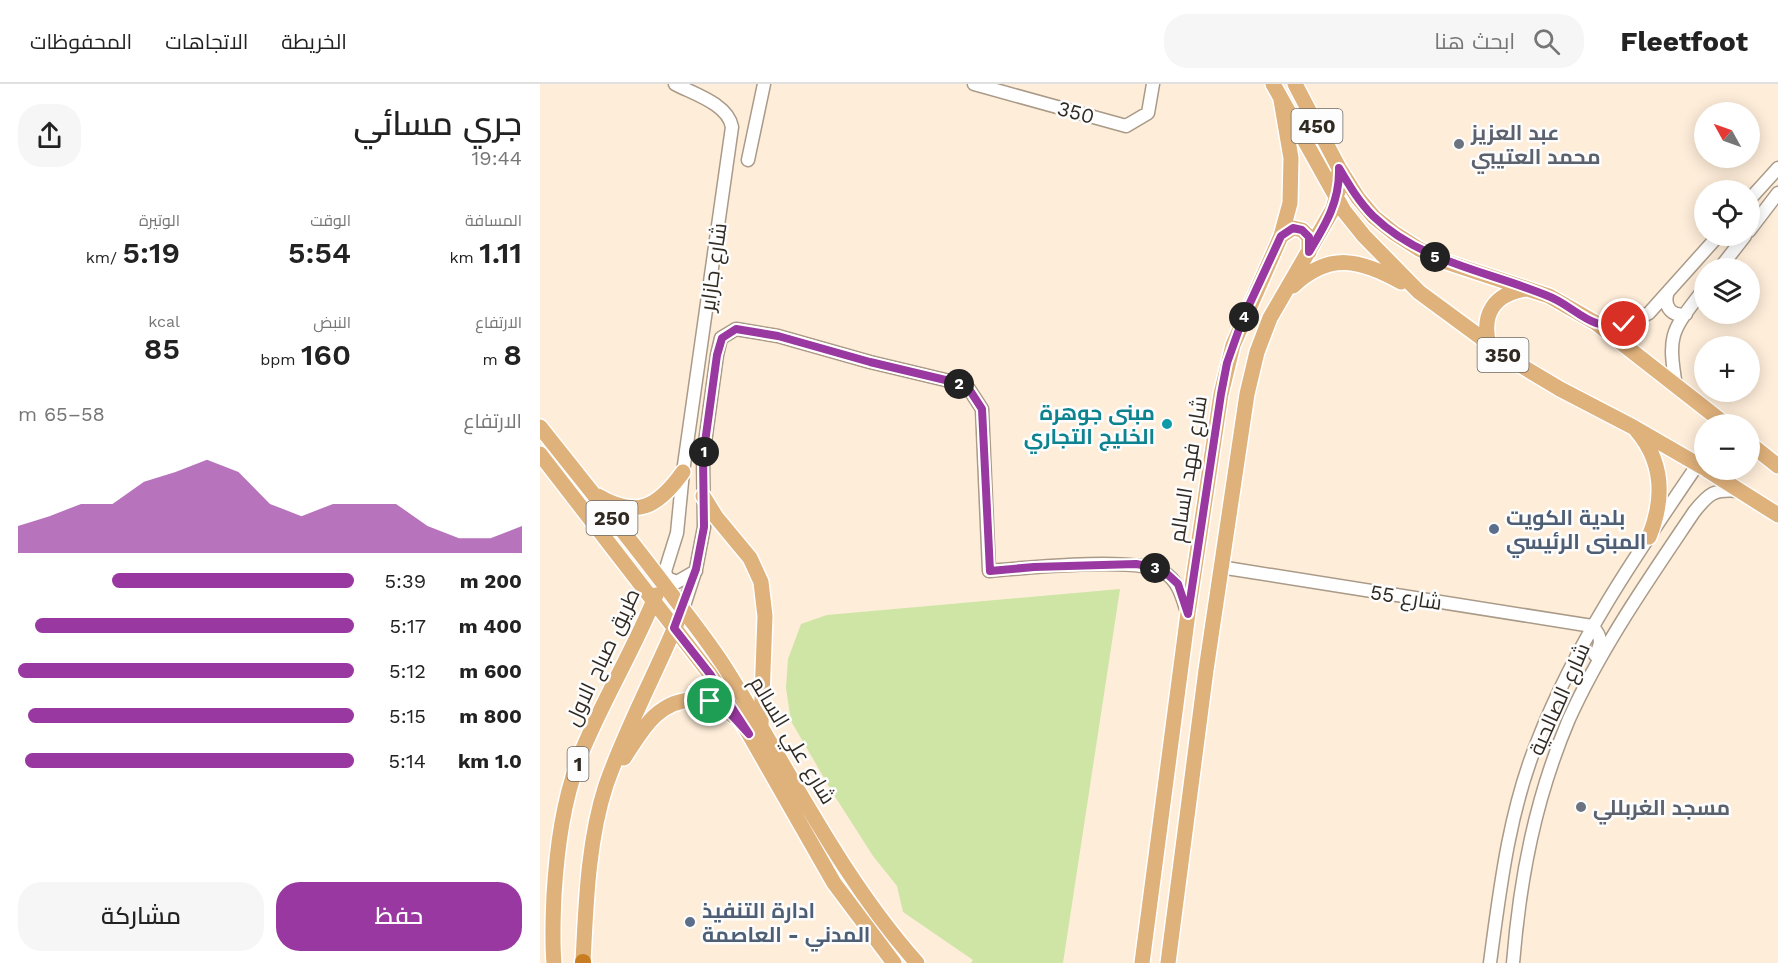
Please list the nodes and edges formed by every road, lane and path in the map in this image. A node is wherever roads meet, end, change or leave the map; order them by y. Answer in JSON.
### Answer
{"nodes":[{"id":1,"x":675,"y":84,"type":"edge"},
{"id":2,"x":764,"y":84,"type":"edge"},
{"id":3,"x":974,"y":84,"type":"edge"},
{"id":4,"x":1153,"y":84,"type":"edge"},
{"id":5,"x":1273,"y":84,"type":"edge"},
{"id":6,"x":1295,"y":84,"type":"edge"},
{"id":7,"x":1281,"y":100,"type":"junction"},
{"id":8,"x":748,"y":160,"type":"dead end"},
{"id":9,"x":1339,"y":168,"type":"junction"},
{"id":10,"x":1778,"y":168,"type":"edge"},
{"id":11,"x":1760,"y":188,"type":"edge"},
{"id":12,"x":1778,"y":193,"type":"edge"},
{"id":13,"x":1336,"y":198,"type":"junction"},
{"id":14,"x":1760,"y":217,"type":"edge"},
{"id":15,"x":1281,"y":236,"type":"junction"},
{"id":16,"x":1709,"y":246,"type":"edge"},
{"id":17,"x":1738,"y":246,"type":"edge"},
{"id":18,"x":1309,"y":252,"type":"junction"},
{"id":19,"x":1728,"y":258,"type":"edge"},
{"id":20,"x":1526,"y":289,"type":"junction"},
{"id":21,"x":1419,"y":292,"type":"junction"},
{"id":22,"x":1667,"y":295,"type":"junction"},
{"id":23,"x":1280,"y":299,"type":"junction"},
{"id":24,"x":1694,"y":303,"type":"edge"},
{"id":25,"x":1686,"y":314,"type":"junction"},
{"id":26,"x":1596,"y":323,"type":"junction"},
{"id":27,"x":703,"y":332,"type":"junction"},
{"id":28,"x":722,"y":338,"type":"junction"},
{"id":29,"x":1489,"y":345,"type":"junction"},
{"id":30,"x":1676,"y":386,"type":"junction"},
{"id":31,"x":1712,"y":414,"type":"edge"},
{"id":32,"x":540,"y":427,"type":"edge"},
{"id":33,"x":1633,"y":427,"type":"junction"},
{"id":34,"x":1760,"y":452,"type":"edge"},
{"id":35,"x":540,"y":454,"type":"edge"},
{"id":36,"x":1694,"y":459,"type":"edge"},
{"id":37,"x":1760,"y":464,"type":"edge"},
{"id":38,"x":1778,"y":466,"type":"edge"},
{"id":39,"x":683,"y":472,"type":"junction"},
{"id":40,"x":1778,"y":475,"type":"edge"},
{"id":41,"x":1694,"y":476,"type":"edge"},
{"id":42,"x":1725,"y":480,"type":"edge"},
{"id":43,"x":1740,"y":491,"type":"junction"},
{"id":44,"x":592,"y":493,"type":"junction"},
{"id":45,"x":703,"y":496,"type":"junction"},
{"id":46,"x":1778,"y":515,"type":"edge"},
{"id":47,"x":1649,"y":537,"type":"junction"},
{"id":48,"x":1220,"y":567,"type":"junction"},
{"id":49,"x":696,"y":571,"type":"junction"},
{"id":50,"x":664,"y":576,"type":"junction"},
{"id":51,"x":654,"y":602,"type":"junction"},
{"id":52,"x":682,"y":609,"type":"junction"},
{"id":53,"x":1188,"y":614,"type":"junction"},
{"id":54,"x":1592,"y":626,"type":"junction"},
{"id":55,"x":674,"y":628,"type":"junction"},
{"id":56,"x":1570,"y":718,"type":"junction"},
{"id":57,"x":755,"y":730,"type":"junction"},
{"id":58,"x":606,"y":786,"type":"junction"},
{"id":59,"x":554,"y":963,"type":"edge"},
{"id":60,"x":583,"y":963,"type":"edge"},
{"id":61,"x":894,"y":963,"type":"edge"},
{"id":62,"x":917,"y":963,"type":"edge"},
{"id":63,"x":1142,"y":963,"type":"edge"},
{"id":64,"x":1168,"y":963,"type":"edge"},
{"id":65,"x":1490,"y":963,"type":"edge"},
{"id":66,"x":1513,"y":963,"type":"edge"}],
"edges":[{"from":1,"to":27,"type":"street","name":"شارع جازاير"},
{"from":2,"to":8,"type":"street"},
{"from":3,"to":4,"type":"street","name":"350"},
{"from":5,"to":7,"type":"main road","number":"450"},
{"from":6,"to":9,"type":"main road","number":"450"},
{"from":7,"to":13,"type":"main road","number":"350"},
{"from":7,"to":15,"type":"main road","name":"شارع فهد السالم"},
{"from":9,"to":13,"type":"main road"},
{"from":9,"to":20,"type":"main road"},
{"from":10,"to":11,"type":"street"},
{"from":12,"to":14,"type":"street"},
{"from":13,"to":18,"type":"main road"},
{"from":13,"to":21,"type":"main road","number":"350"},
{"from":15,"to":18,"type":"main road"},
{"from":15,"to":53,"type":"main road","name":"شارع فهد السالم"},
{"from":16,"to":22,"type":"street"},
{"from":17,"to":19,"type":"street"},
{"from":18,"to":23,"type":"main road"},
{"from":20,"to":26,"type":"main road"},
{"from":20,"to":29,"type":"main road"},
{"from":21,"to":23,"type":"main road"},
{"from":21,"to":29,"type":"main road","number":"350"},
{"from":22,"to":25,"type":"street"},
{"from":22,"to":26,"type":"street"},
{"from":23,"to":48,"type":"main road"},
{"from":24,"to":25,"type":"street"},
{"from":25,"to":30,"type":"street"},
{"from":26,"to":30,"type":"main road"},
{"from":27,"to":28,"type":"street"},
{"from":27,"to":39,"type":"street","name":"شارع جازاير"},
{"from":28,"to":45,"type":"street"},
{"from":28,"to":53,"type":"street"},
{"from":29,"to":33,"type":"main road","number":"350"},
{"from":30,"to":31,"type":"main road"},
{"from":32,"to":44,"type":"main road","name":"شارع علي السالم","number":"250"},
{"from":33,"to":36,"type":"main road","number":"350"},
{"from":33,"to":47,"type":"main road"},
{"from":34,"to":38,"type":"main road"},
{"from":35,"to":51,"type":"main road","name":"شارع علي السالم","number":"250"},
{"from":37,"to":40,"type":"main road"},
{"from":39,"to":44,"type":"main road"},
{"from":39,"to":50,"type":"street","name":"شارع جازاير"},
{"from":41,"to":47,"type":"street","name":"شارع الصالحية"},
{"from":42,"to":43,"type":"main road","number":"350"},
{"from":43,"to":46,"type":"main road","number":"350"},
{"from":43,"to":56,"type":"street","name":"شارع الصالحية"},
{"from":44,"to":50,"type":"main road","name":"شارع علي السالم","number":"250"},
{"from":45,"to":49,"type":"street"},
{"from":45,"to":57,"type":"main road"},
{"from":47,"to":54,"type":"street","name":"شارع الصالحية"},
{"from":48,"to":54,"type":"street","name":"شارع 55"},
{"from":48,"to":64,"type":"main road"},
{"from":49,"to":50,"type":"street"},
{"from":49,"to":52,"type":"street"},
{"from":50,"to":51,"type":"main road","name":"طريق صباح الاول","number":"1"},
{"from":50,"to":52,"type":"main road","name":"شارع علي السالم","number":"250"},
{"from":51,"to":55,"type":"main road","name":"شارع علي السالم","number":"250"},
{"from":51,"to":59,"type":"main road","name":"طريق صباح الاول","number":"1"},
{"from":52,"to":55,"type":"main road","number":"1"},
{"from":52,"to":57,"type":"main road","name":"شارع علي السالم","number":"250"},
{"from":53,"to":63,"type":"main road","name":"شارع فهد السالم"},
{"from":54,"to":56,"type":"street"},
{"from":54,"to":65,"type":"street","name":"شارع الصالحية"},
{"from":55,"to":57,"type":"main road","name":"شارع علي السالم","number":"250"},
{"from":55,"to":58,"type":"main road","number":"1"},
{"from":56,"to":66,"type":"street","name":"شارع الصالحية"},
{"from":57,"to":58,"type":"main road"},
{"from":57,"to":61,"type":"main road","name":"شارع علي السالم","number":"250"},
{"from":57,"to":62,"type":"main road","name":"شارع علي السالم","number":"250"},
{"from":58,"to":60,"type":"main road","number":"1"}]}
